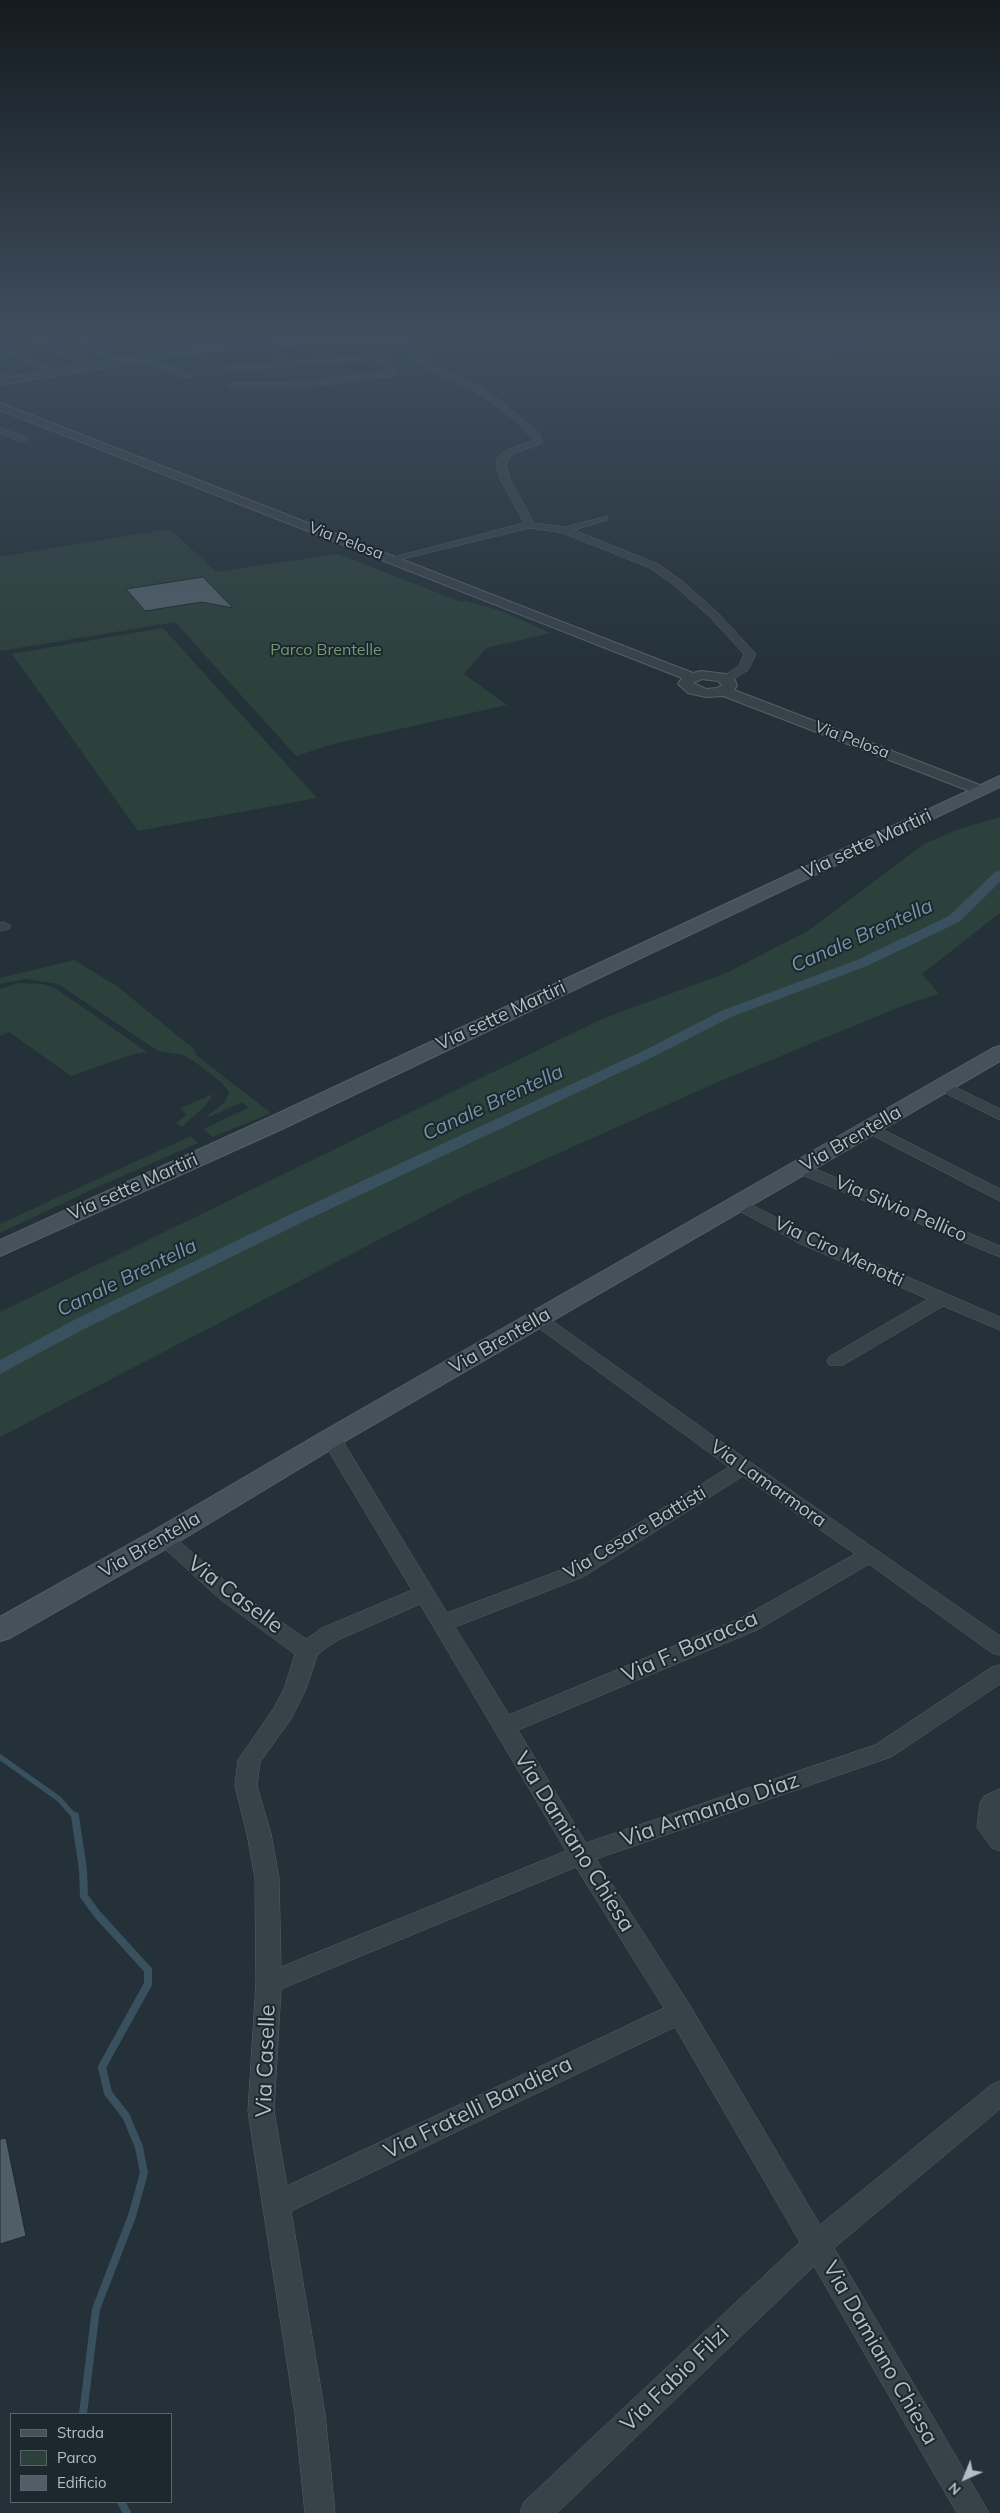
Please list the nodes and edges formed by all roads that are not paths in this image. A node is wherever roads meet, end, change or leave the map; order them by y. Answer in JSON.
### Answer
{"nodes":[{"id":1,"x":111,"y":449,"type":"edge"},
{"id":2,"x":518,"y":449,"type":"edge"},
{"id":3,"x":604,"y":518,"type":"dead end"},
{"id":4,"x":530,"y":525,"type":"junction"},
{"id":5,"x":565,"y":530,"type":"junction"},
{"id":6,"x":394,"y":560,"type":"junction"},
{"id":7,"x":725,"y":685,"type":"junction"},
{"id":8,"x":1000,"y":781,"type":"edge"},
{"id":9,"x":980,"y":790,"type":"junction"},
{"id":10,"x":1000,"y":1052,"type":"edge"},
{"id":11,"x":943,"y":1086,"type":"junction"},
{"id":12,"x":1000,"y":1115,"type":"edge"},
{"id":13,"x":870,"y":1128,"type":"junction"},
{"id":14,"x":801,"y":1168,"type":"junction"},
{"id":15,"x":1000,"y":1196,"type":"edge"},
{"id":16,"x":738,"y":1203,"type":"junction"},
{"id":17,"x":0,"y":1249,"type":"edge"},
{"id":18,"x":1000,"y":1252,"type":"edge"},
{"id":19,"x":941,"y":1299,"type":"junction"},
{"id":20,"x":538,"y":1319,"type":"junction"},
{"id":21,"x":1000,"y":1324,"type":"edge"},
{"id":22,"x":836,"y":1361,"type":"dead end"},
{"id":23,"x":331,"y":1438,"type":"junction"},
{"id":24,"x":743,"y":1467,"type":"junction"},
{"id":25,"x":163,"y":1538,"type":"junction"},
{"id":26,"x":870,"y":1554,"type":"junction"},
{"id":27,"x":423,"y":1594,"type":"junction"},
{"id":28,"x":441,"y":1624,"type":"junction"},
{"id":29,"x":0,"y":1630,"type":"edge"},
{"id":30,"x":1000,"y":1647,"type":"edge"},
{"id":31,"x":307,"y":1652,"type":"junction"},
{"id":32,"x":1000,"y":1673,"type":"edge"},
{"id":33,"x":503,"y":1727,"type":"junction"},
{"id":34,"x":1000,"y":1798,"type":"edge"},
{"id":35,"x":1000,"y":1841,"type":"edge"},
{"id":36,"x":581,"y":1854,"type":"junction"},
{"id":37,"x":269,"y":1983,"type":"junction"},
{"id":38,"x":680,"y":2012,"type":"junction"},
{"id":39,"x":1000,"y":2093,"type":"edge"},
{"id":40,"x":277,"y":2204,"type":"junction"},
{"id":41,"x":816,"y":2245,"type":"junction"},
{"id":42,"x":320,"y":2513,"type":"edge"},
{"id":43,"x":534,"y":2513,"type":"edge"},
{"id":44,"x":974,"y":2513,"type":"edge"}],
"edges":[{"from":1,"to":6,"type":"street","name":"Via Pelosa"},
{"from":2,"to":4,"type":"street"},
{"from":3,"to":5,"type":"street"},
{"from":4,"to":5,"type":"street"},
{"from":4,"to":6,"type":"street"},
{"from":5,"to":7,"type":"street"},
{"from":6,"to":7,"type":"street","name":"Via Pelosa"},
{"from":7,"to":9,"type":"street","name":"Via Pelosa"},
{"from":8,"to":9,"type":"main road","name":"Via sette Martiri"},
{"from":9,"to":17,"type":"main road","name":"Via sette Martiri"},
{"from":10,"to":11,"type":"main road","name":"Via Brentella"},
{"from":11,"to":12,"type":"street"},
{"from":11,"to":13,"type":"main road","name":"Via Brentella"},
{"from":13,"to":14,"type":"main road","name":"Via Brentella"},
{"from":13,"to":15,"type":"street"},
{"from":14,"to":16,"type":"main road","name":"Via Brentella"},
{"from":14,"to":18,"type":"street","name":"Via Silvio Pellico"},
{"from":16,"to":19,"type":"street","name":"Via Ciro Menotti"},
{"from":16,"to":20,"type":"main road","name":"Via Brentella"},
{"from":19,"to":21,"type":"street","name":"Via Ciro Menotti"},
{"from":19,"to":22,"type":"street"},
{"from":20,"to":23,"type":"main road","name":"Via Brentella"},
{"from":20,"to":24,"type":"street","name":"Via Lamarmora"},
{"from":23,"to":25,"type":"main road","name":"Via Brentella"},
{"from":23,"to":27,"type":"street","name":"Via Damiano Chiesa"},
{"from":24,"to":26,"type":"street","name":"Via Lamarmora"},
{"from":24,"to":28,"type":"street","name":"Via Cesare Battisti"},
{"from":25,"to":29,"type":"main road","name":"Via Brentella"},
{"from":25,"to":31,"type":"street","name":"Via Caselle"},
{"from":26,"to":30,"type":"street","name":"Via Lamarmora"},
{"from":26,"to":33,"type":"street","name":"Via F. Baracca"},
{"from":27,"to":28,"type":"street","name":"Via Damiano Chiesa"},
{"from":27,"to":31,"type":"street"},
{"from":28,"to":33,"type":"street","name":"Via Damiano Chiesa"},
{"from":31,"to":37,"type":"street","name":"Via Caselle"},
{"from":32,"to":36,"type":"street","name":"Via Armando Diaz"},
{"from":33,"to":36,"type":"street","name":"Via Damiano Chiesa"},
{"from":34,"to":35,"type":"street"},
{"from":36,"to":37,"type":"street","name":"Via Armando Diaz"},
{"from":36,"to":38,"type":"street","name":"Via Damiano Chiesa"},
{"from":37,"to":40,"type":"street","name":"Via Caselle"},
{"from":38,"to":40,"type":"street","name":"Via Fratelli Bandiera"},
{"from":38,"to":41,"type":"street","name":"Via Damiano Chiesa"},
{"from":39,"to":41,"type":"street","name":"Via Damiano Chiesa"},
{"from":40,"to":42,"type":"street","name":"Via Caselle"},
{"from":41,"to":43,"type":"street","name":"Via Fabio Filzi"},
{"from":41,"to":44,"type":"street","name":"Via Damiano Chiesa"}]}
